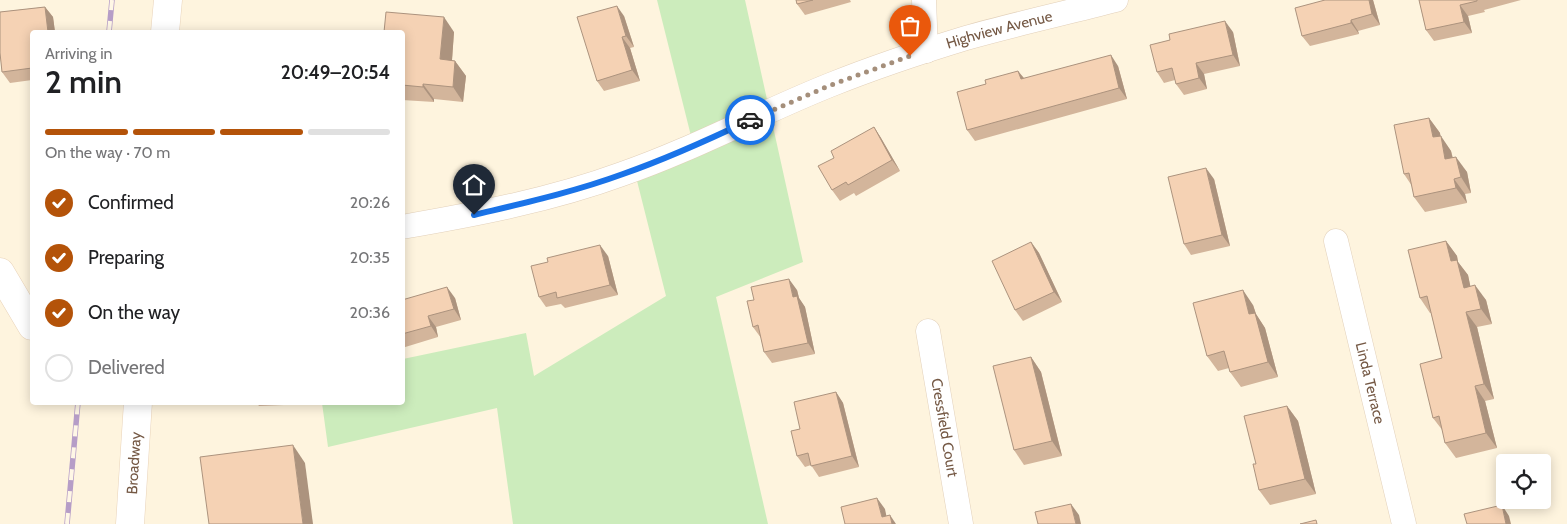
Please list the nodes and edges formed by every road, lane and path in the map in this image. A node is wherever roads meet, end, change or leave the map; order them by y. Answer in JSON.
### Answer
{"nodes":[{"id":1,"x":168,"y":0,"type":"edge"},
{"id":2,"x":924,"y":0,"type":"edge"},
{"id":3,"x":1116,"y":0,"type":"edge"},
{"id":4,"x":165,"y":30,"type":"edge"},
{"id":5,"x":926,"y":50,"type":"junction"},
{"id":6,"x":405,"y":226,"type":"edge"},
{"id":7,"x":1336,"y":242,"type":"dead end"},
{"id":8,"x":0,"y":272,"type":"edge"},
{"id":9,"x":30,"y":323,"type":"edge"},
{"id":10,"x":928,"y":330,"type":"dead end"},
{"id":11,"x":138,"y":405,"type":"edge"},
{"id":12,"x":130,"y":524,"type":"edge"},
{"id":13,"x":961,"y":524,"type":"edge"},
{"id":14,"x":1404,"y":524,"type":"edge"}],
"edges":[{"from":1,"to":4,"type":"main road"},
{"from":2,"to":5,"type":"street"},
{"from":3,"to":5,"type":"street","name":"Highview Avenue"},
{"from":5,"to":6,"type":"street","name":"Highview Avenue"},
{"from":7,"to":14,"type":"street","name":"Linda Terrace"},
{"from":8,"to":9,"type":"main road"},
{"from":10,"to":13,"type":"street","name":"Cressfield Court"},
{"from":11,"to":12,"type":"main road","name":"Broadway"}]}
